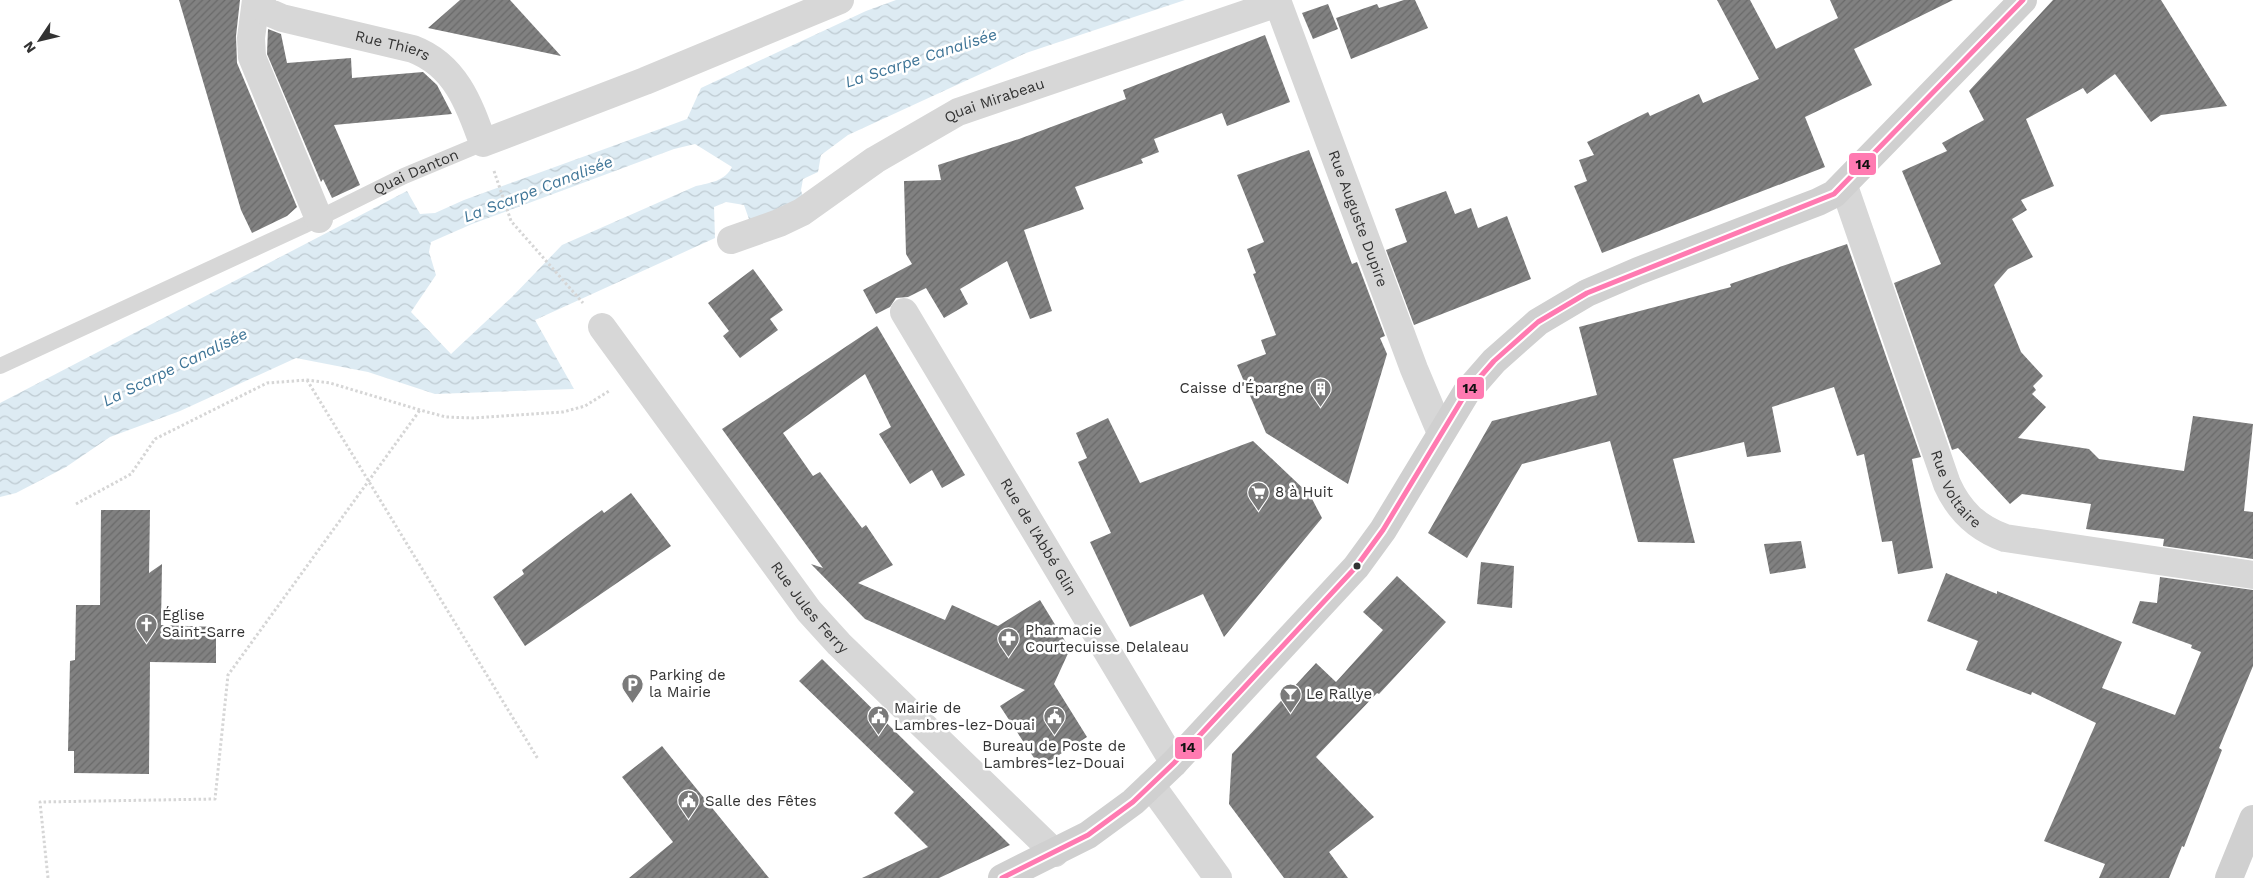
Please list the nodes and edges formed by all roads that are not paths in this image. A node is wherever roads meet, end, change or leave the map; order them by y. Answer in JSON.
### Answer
{"nodes":[{"id":1,"x":840,"y":0,"type":"edge"},
{"id":2,"x":2022,"y":0,"type":"edge"},
{"id":3,"x":256,"y":1,"type":"edge"},
{"id":4,"x":1278,"y":3,"type":"joint"},
{"id":5,"x":482,"y":143,"type":"junction"},
{"id":6,"x":1844,"y":186,"type":"junction"},
{"id":7,"x":318,"y":219,"type":"junction"},
{"id":8,"x":731,"y":240,"type":"dead end"},
{"id":9,"x":904,"y":312,"type":"dead end"},
{"id":10,"x":602,"y":327,"type":"dead end"},
{"id":11,"x":0,"y":366,"type":"edge"},
{"id":12,"x":1441,"y":433,"type":"junction"},
{"id":13,"x":2253,"y":575,"type":"edge"},
{"id":14,"x":1174,"y":763,"type":"junction"},
{"id":15,"x":1151,"y":785,"type":"junction"},
{"id":16,"x":2253,"y":819,"type":"edge"},
{"id":17,"x":1055,"y":853,"type":"junction"},
{"id":18,"x":1002,"y":878,"type":"edge"},
{"id":19,"x":1218,"y":878,"type":"edge"},
{"id":20,"x":2229,"y":878,"type":"edge"}],
"edges":[{"from":1,"to":5,"type":"street","name":"Quai Danton"},
{"from":2,"to":6,"type":"street"},
{"from":3,"to":5,"type":"street","name":"Rue Thiers"},
{"from":3,"to":7,"type":"street","name":"Rue Thiers"},
{"from":4,"to":8,"type":"street","name":"Quai Mirabeau"},
{"from":4,"to":12,"type":"street","name":"Rue Auguste Dupire"},
{"from":5,"to":7,"type":"lane","name":"Quai Danton"},
{"from":6,"to":12,"type":"street"},
{"from":6,"to":13,"type":"street","name":"Rue Voltaire"},
{"from":7,"to":11,"type":"lane","name":"Quai Danton"},
{"from":9,"to":14,"type":"street","name":"Rue de l'Abbé Glin"},
{"from":10,"to":17,"type":"street","name":"Rue Jules Ferry"},
{"from":12,"to":14,"type":"street"},
{"from":14,"to":15,"type":"street"},
{"from":15,"to":17,"type":"street"},
{"from":15,"to":19,"type":"street"},
{"from":16,"to":20,"type":"street"},
{"from":17,"to":18,"type":"street"}]}
